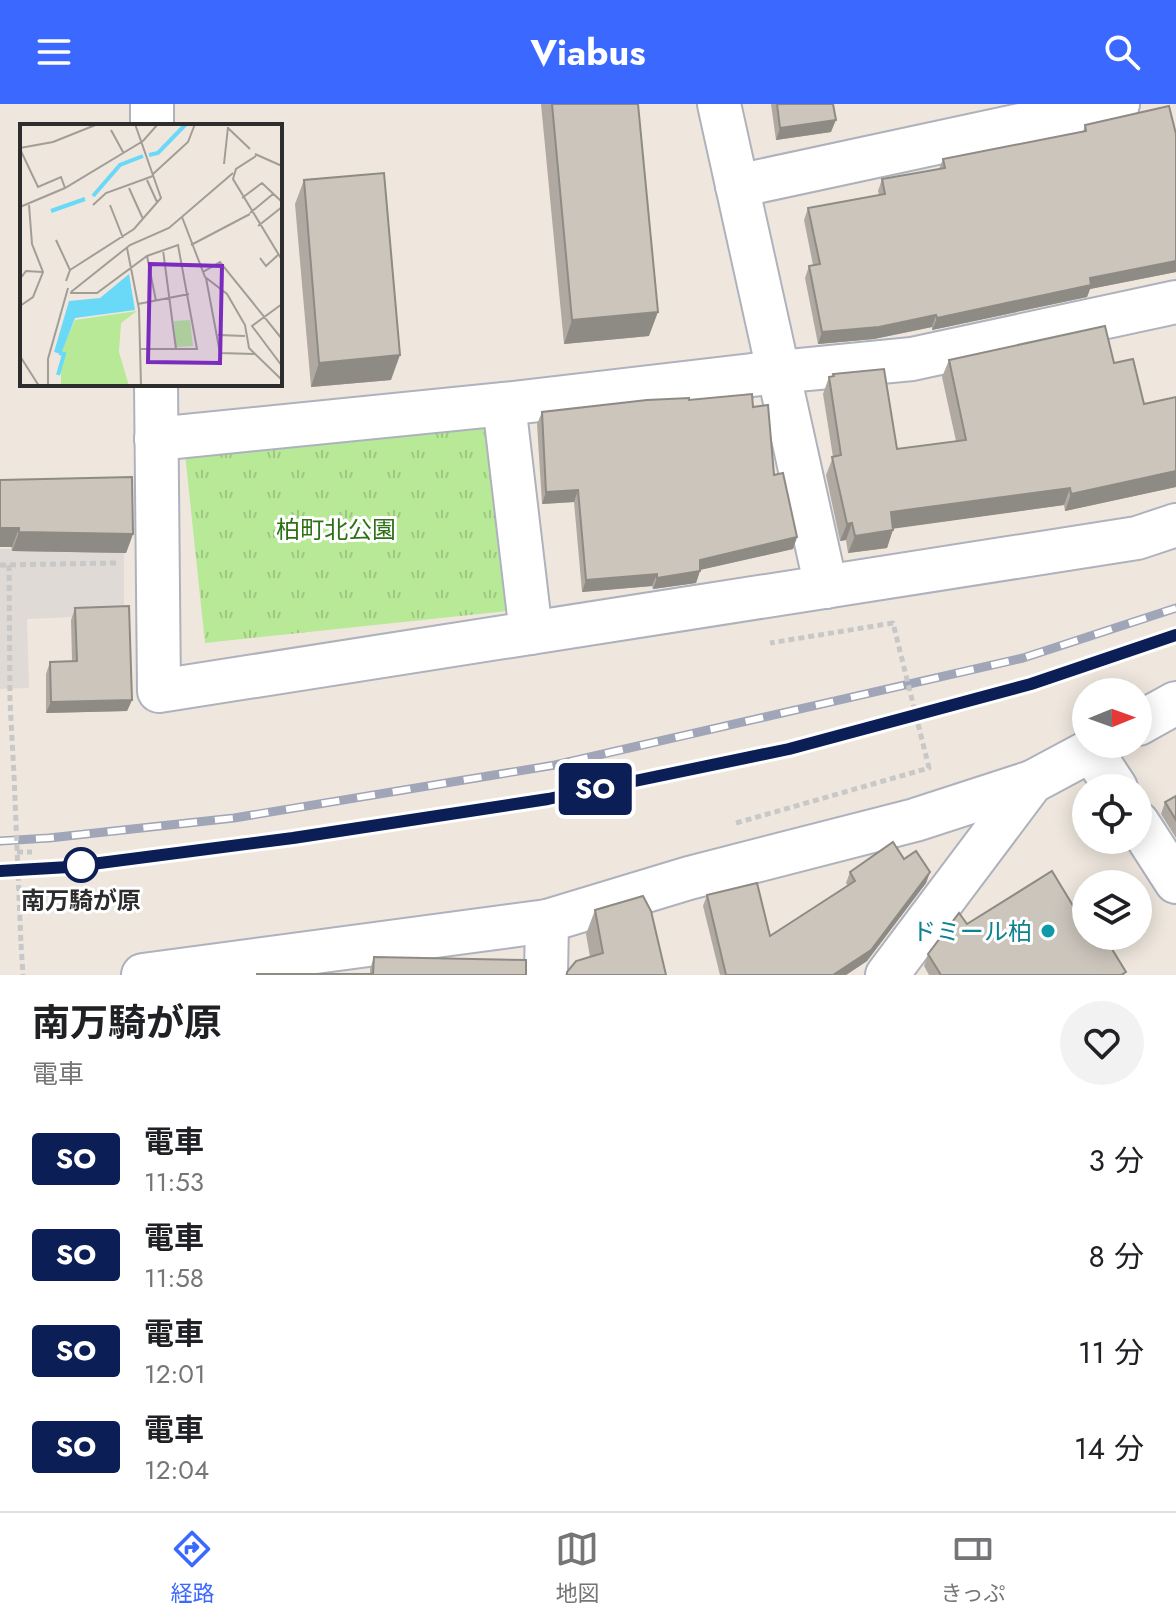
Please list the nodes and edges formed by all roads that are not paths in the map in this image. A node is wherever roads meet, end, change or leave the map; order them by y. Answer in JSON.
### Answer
{"nodes":[{"id":1,"x":719,"y":104,"type":"edge"},
{"id":2,"x":1118,"y":104,"type":"edge"},
{"id":3,"x":737,"y":186,"type":"junction"},
{"id":4,"x":1176,"y":302,"type":"edge"},
{"id":5,"x":778,"y":372,"type":"junction"},
{"id":6,"x":156,"y":386,"type":"edge"},
{"id":7,"x":504,"y":404,"type":"junction"},
{"id":8,"x":156,"y":439,"type":"junction"},
{"id":9,"x":1176,"y":525,"type":"edge"},
{"id":10,"x":826,"y":587,"type":"junction"},
{"id":11,"x":531,"y":633,"type":"junction"},
{"id":12,"x":1176,"y":703,"type":"edge"},
{"id":13,"x":1152,"y":716,"type":"edge"},
{"id":14,"x":1077,"y":758,"type":"edge"},
{"id":15,"x":1032,"y":782,"type":"junction"},
{"id":16,"x":1152,"y":845,"type":"edge"},
{"id":17,"x":1176,"y":882,"type":"edge"},
{"id":18,"x":547,"y":921,"type":"junction"},
{"id":19,"x":339,"y":963,"type":"edge"},
{"id":20,"x":143,"y":975,"type":"edge"},
{"id":21,"x":546,"y":975,"type":"edge"},
{"id":22,"x":887,"y":975,"type":"edge"}],
"edges":[{"from":1,"to":3,"type":"street"},
{"from":2,"to":3,"type":"street"},
{"from":3,"to":5,"type":"street"},
{"from":4,"to":5,"type":"street"},
{"from":5,"to":7,"type":"street"},
{"from":5,"to":10,"type":"street"},
{"from":6,"to":8,"type":"street"},
{"from":7,"to":8,"type":"street"},
{"from":7,"to":11,"type":"street"},
{"from":8,"to":11,"type":"street"},
{"from":9,"to":10,"type":"street"},
{"from":10,"to":11,"type":"street"},
{"from":12,"to":13,"type":"street"},
{"from":14,"to":15,"type":"street"},
{"from":15,"to":18,"type":"street"},
{"from":15,"to":22,"type":"street"},
{"from":16,"to":17,"type":"street"},
{"from":18,"to":19,"type":"street"},
{"from":18,"to":21,"type":"street"},
{"from":19,"to":20,"type":"street"}]}
